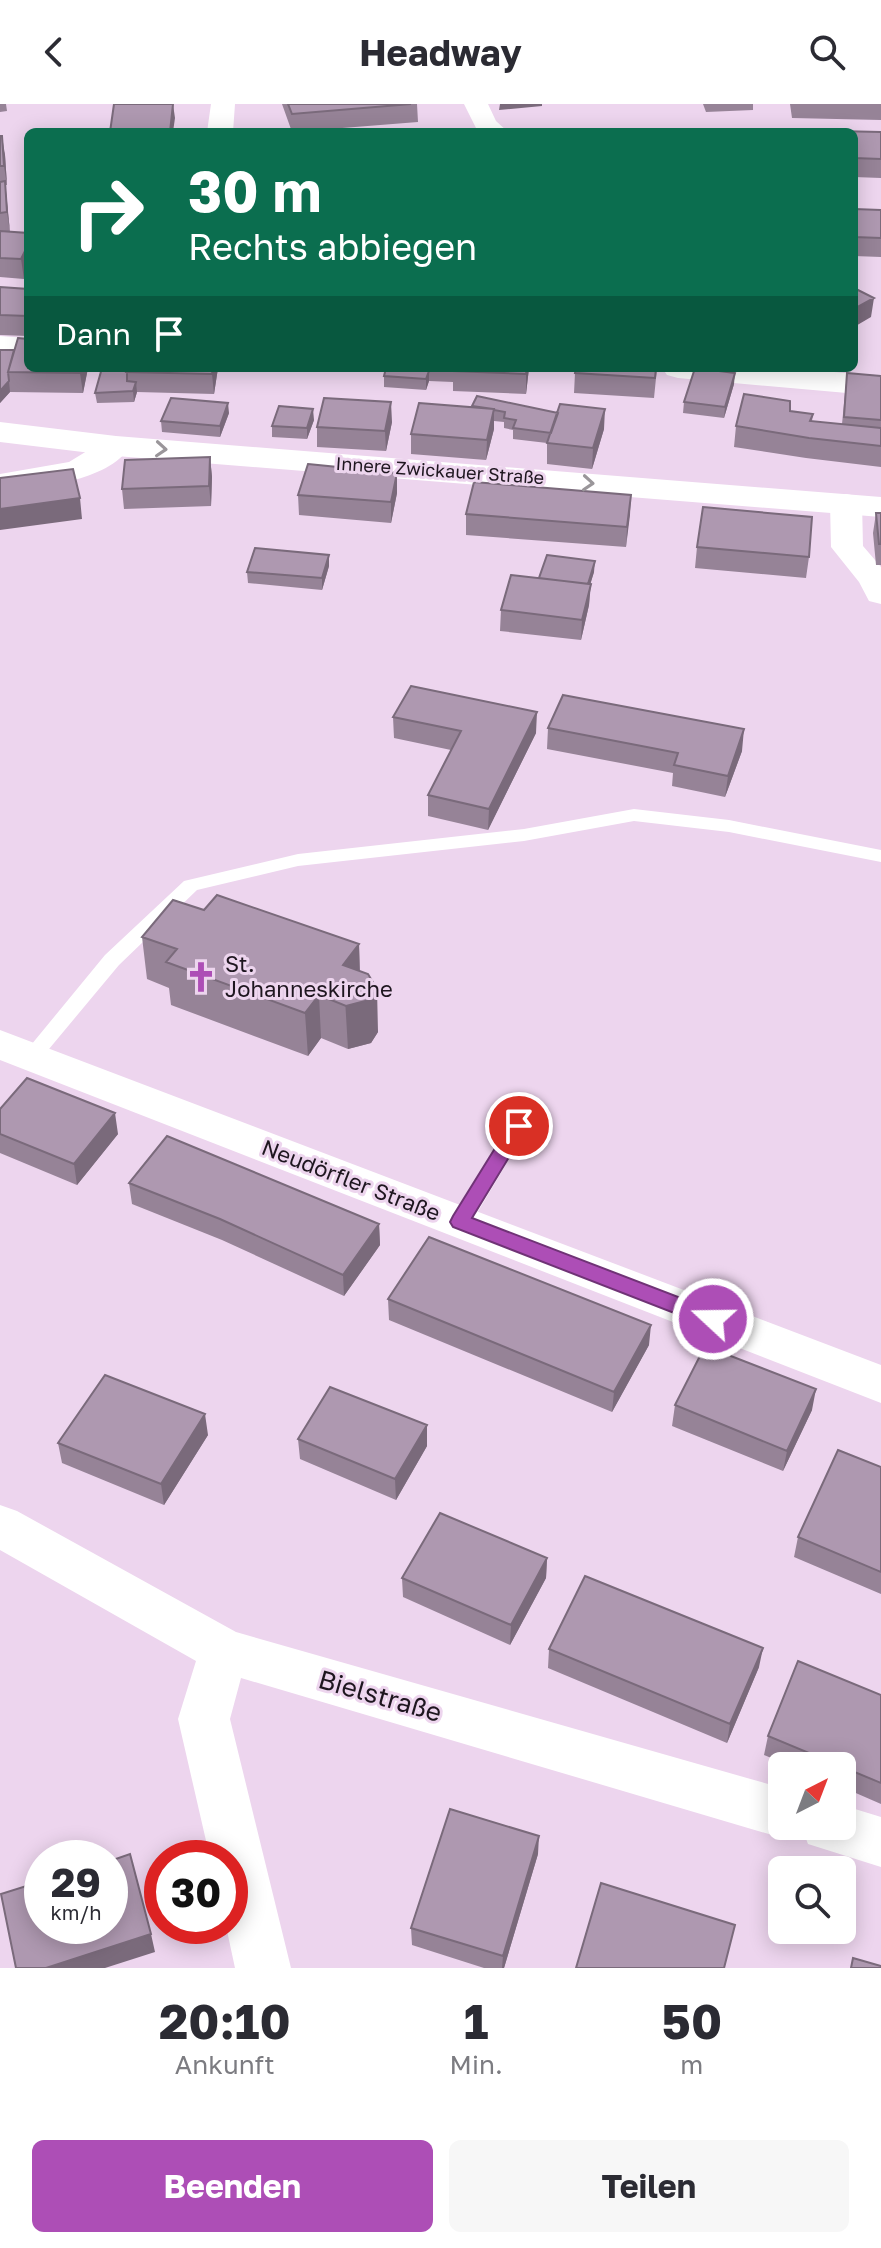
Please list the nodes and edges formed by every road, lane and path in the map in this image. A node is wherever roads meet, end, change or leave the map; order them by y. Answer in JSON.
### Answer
{"nodes":[{"id":1,"x":223,"y":104,"type":"edge"},
{"id":2,"x":476,"y":104,"type":"edge"},
{"id":3,"x":220,"y":128,"type":"edge"},
{"id":4,"x":489,"y":128,"type":"edge"},
{"id":5,"x":0,"y":346,"type":"edge"},
{"id":6,"x":24,"y":348,"type":"edge"},
{"id":7,"x":723,"y":372,"type":"edge"},
{"id":8,"x":881,"y":386,"type":"edge"},
{"id":9,"x":0,"y":432,"type":"edge"},
{"id":10,"x":116,"y":446,"type":"junction"},
{"id":11,"x":0,"y":483,"type":"edge"},
{"id":12,"x":846,"y":503,"type":"junction"},
{"id":13,"x":881,"y":507,"type":"edge"},
{"id":14,"x":881,"y":594,"type":"edge"},
{"id":15,"x":881,"y":856,"type":"edge"},
{"id":16,"x":16,"y":1050,"type":"edge"},
{"id":17,"x":519,"y":1126,"type":"dead end"},
{"id":18,"x":460,"y":1222,"type":"junction"},
{"id":19,"x":881,"y":1384,"type":"edge"},
{"id":20,"x":0,"y":1526,"type":"edge"},
{"id":21,"x":224,"y":1651,"type":"junction"},
{"id":22,"x":768,"y":1809,"type":"edge"},
{"id":23,"x":856,"y":1835,"type":"edge"},
{"id":24,"x":881,"y":1842,"type":"edge"},
{"id":25,"x":263,"y":1968,"type":"edge"}],
"edges":[{"from":1,"to":3,"type":"street"},
{"from":2,"to":4,"type":"street"},
{"from":5,"to":6,"type":"main road"},
{"from":7,"to":8,"type":"main road"},
{"from":9,"to":10,"type":"main road","name":"Innere Zwickauer Straße"},
{"from":10,"to":11,"type":"street"},
{"from":10,"to":12,"type":"main road","name":"Innere Zwickauer Straße","one_way":true},
{"from":12,"to":13,"type":"main road","name":"Innere Zwickauer Straße"},
{"from":12,"to":14,"type":"street"},
{"from":15,"to":16,"type":"lane"},
{"from":16,"to":18,"type":"street","name":"Neudörfler Straße"},
{"from":17,"to":18,"type":"lane"},
{"from":18,"to":19,"type":"street","name":"Neudörfler Straße"},
{"from":20,"to":21,"type":"street","name":"Bielstraße"},
{"from":21,"to":22,"type":"street","name":"Bielstraße"},
{"from":21,"to":25,"type":"street"},
{"from":23,"to":24,"type":"street"}]}
